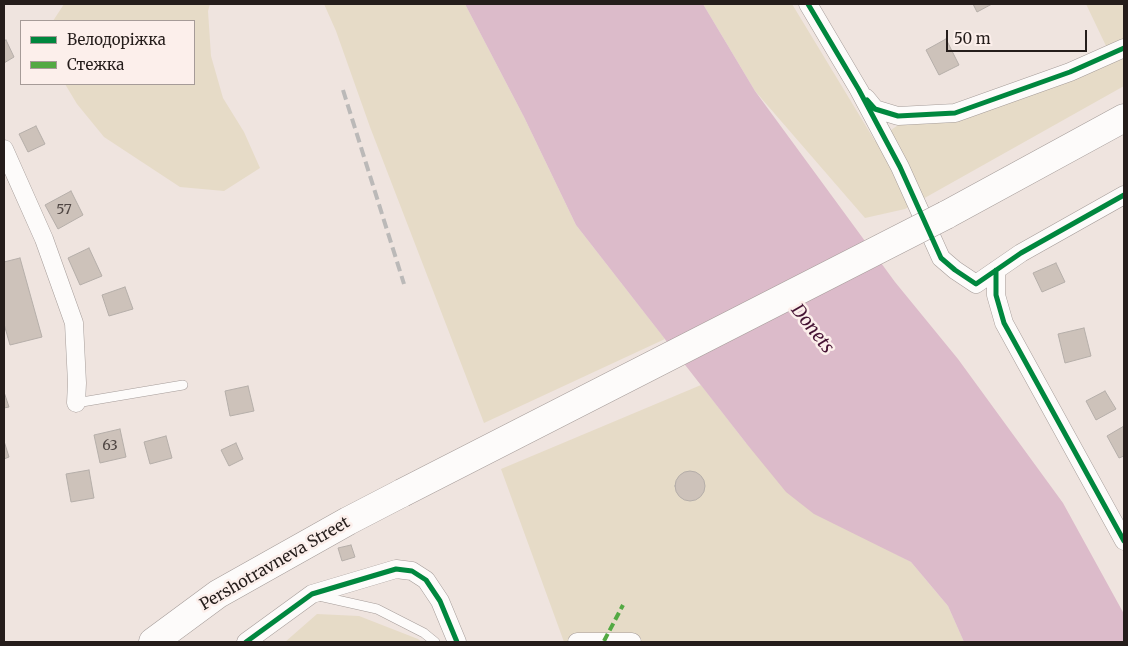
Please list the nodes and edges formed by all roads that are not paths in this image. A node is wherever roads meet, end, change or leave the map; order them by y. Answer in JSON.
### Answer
{"nodes":[{"id":1,"x":808,"y":4,"type":"edge"},
{"id":2,"x":1124,"y":48,"type":"edge"},
{"id":3,"x":859,"y":90,"type":"junction"},
{"id":4,"x":1124,"y":118,"type":"edge"},
{"id":5,"x":4,"y":149,"type":"edge"},
{"id":6,"x":1124,"y":195,"type":"edge"},
{"id":7,"x":996,"y":270,"type":"junction"},
{"id":8,"x":183,"y":385,"type":"dead end"},
{"id":9,"x":76,"y":404,"type":"joint"},
{"id":10,"x":1124,"y":541,"type":"edge"},
{"id":11,"x":312,"y":594,"type":"junction"},
{"id":12,"x":153,"y":642,"type":"edge"},
{"id":13,"x":246,"y":642,"type":"edge"},
{"id":14,"x":435,"y":642,"type":"edge"},
{"id":15,"x":457,"y":642,"type":"edge"},
{"id":16,"x":577,"y":642,"type":"edge"},
{"id":17,"x":632,"y":642,"type":"edge"}],
"edges":[{"from":1,"to":3,"type":"street"},
{"from":2,"to":3,"type":"street"},
{"from":3,"to":7,"type":"street"},
{"from":4,"to":12,"type":"main road","name":"Pershotravneva Street","bridge":true},
{"from":5,"to":9,"type":"street"},
{"from":6,"to":7,"type":"street"},
{"from":7,"to":10,"type":"street"},
{"from":8,"to":9,"type":"lane"},
{"from":11,"to":13,"type":"street"},
{"from":11,"to":14,"type":"lane"},
{"from":11,"to":15,"type":"street"},
{"from":16,"to":17,"type":"street"}]}
